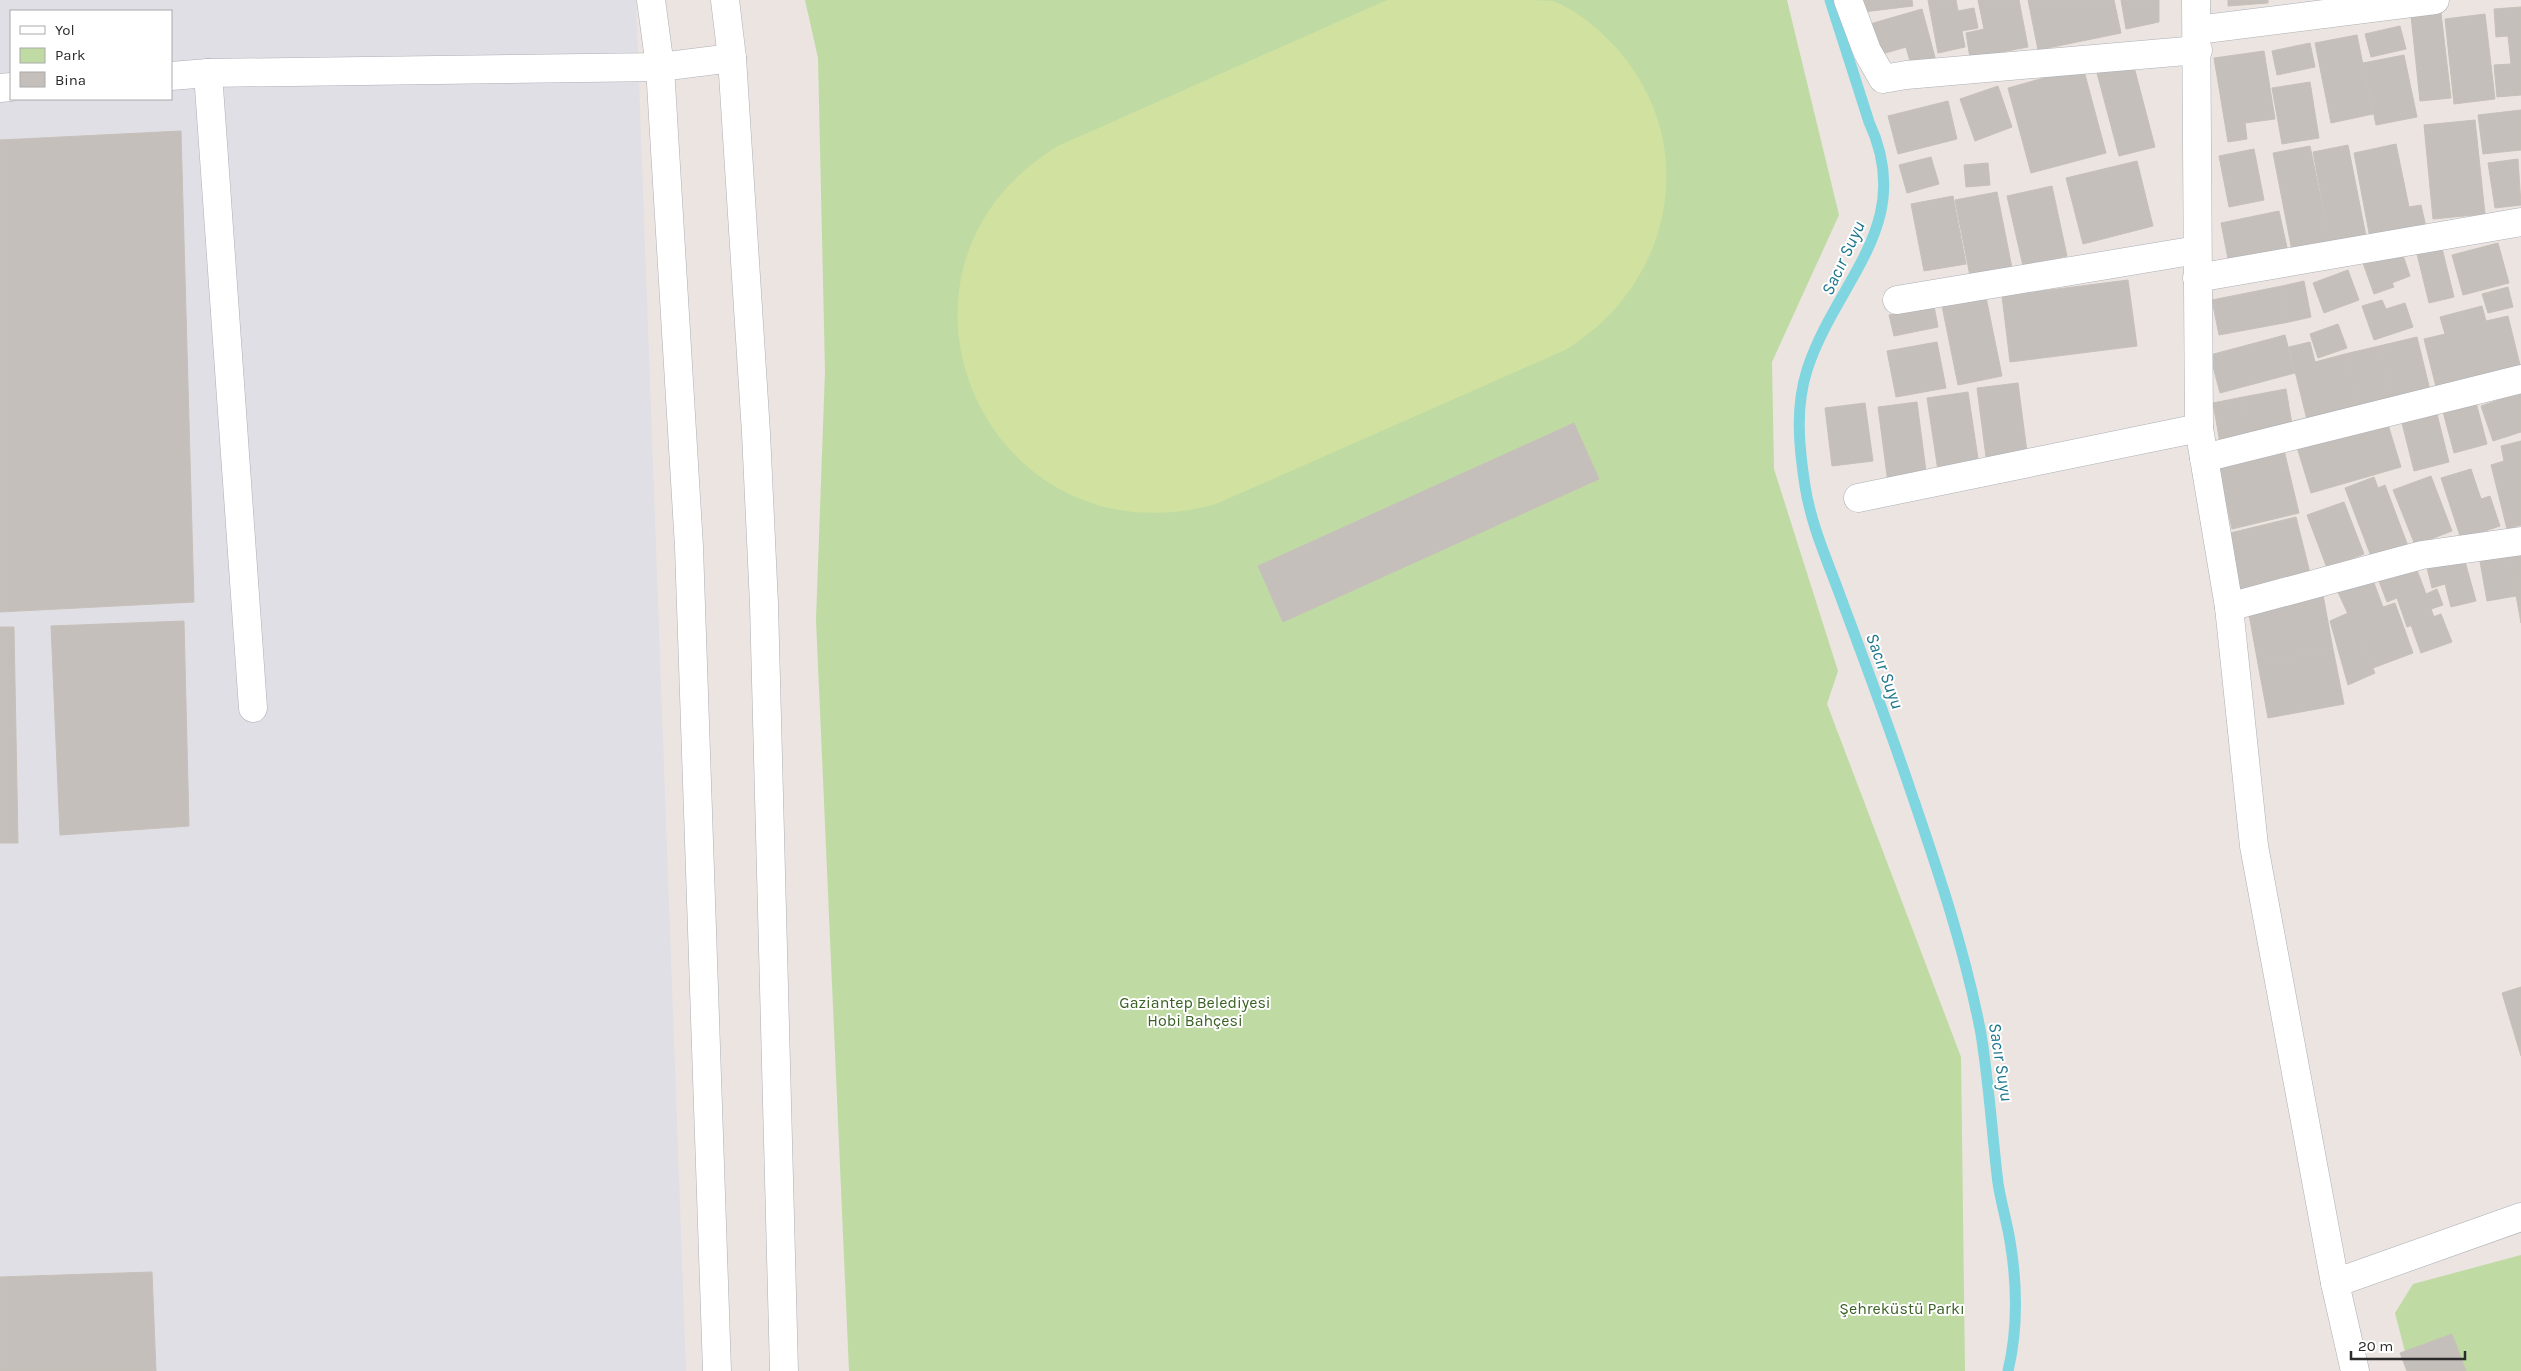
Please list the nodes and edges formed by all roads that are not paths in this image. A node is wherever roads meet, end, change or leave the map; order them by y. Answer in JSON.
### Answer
{"nodes":[{"id":1,"x":650,"y":0,"type":"edge"},
{"id":2,"x":725,"y":0,"type":"edge"},
{"id":3,"x":1848,"y":0,"type":"edge"},
{"id":4,"x":2196,"y":0,"type":"edge"},
{"id":5,"x":2435,"y":0,"type":"edge"},
{"id":6,"x":2198,"y":40,"type":"junction"},
{"id":7,"x":732,"y":58,"type":"junction"},
{"id":8,"x":660,"y":67,"type":"junction"},
{"id":9,"x":208,"y":73,"type":"junction"},
{"id":10,"x":172,"y":76,"type":"edge"},
{"id":11,"x":2521,"y":222,"type":"edge"},
{"id":12,"x":2197,"y":250,"type":"junction"},
{"id":13,"x":2197,"y":278,"type":"junction"},
{"id":14,"x":1897,"y":300,"type":"dead end"},
{"id":15,"x":2521,"y":379,"type":"edge"},
{"id":16,"x":2199,"y":428,"type":"junction"},
{"id":17,"x":2204,"y":458,"type":"junction"},
{"id":18,"x":1858,"y":498,"type":"dead end"},
{"id":19,"x":2521,"y":541,"type":"edge"},
{"id":20,"x":2229,"y":607,"type":"junction"},
{"id":21,"x":253,"y":708,"type":"dead end"},
{"id":22,"x":2521,"y":1217,"type":"edge"},
{"id":23,"x":2335,"y":1283,"type":"junction"},
{"id":24,"x":717,"y":1371,"type":"edge"},
{"id":25,"x":784,"y":1371,"type":"edge"},
{"id":26,"x":2355,"y":1371,"type":"edge"}],
"edges":[{"from":1,"to":8,"type":"street"},
{"from":2,"to":7,"type":"street"},
{"from":3,"to":6,"type":"street"},
{"from":4,"to":6,"type":"street"},
{"from":5,"to":6,"type":"street"},
{"from":6,"to":12,"type":"street"},
{"from":7,"to":8,"type":"street"},
{"from":7,"to":25,"type":"street"},
{"from":8,"to":9,"type":"street"},
{"from":8,"to":24,"type":"street"},
{"from":9,"to":10,"type":"street"},
{"from":9,"to":21,"type":"street"},
{"from":11,"to":13,"type":"street"},
{"from":12,"to":13,"type":"street"},
{"from":12,"to":14,"type":"street"},
{"from":13,"to":16,"type":"street"},
{"from":15,"to":17,"type":"street"},
{"from":16,"to":17,"type":"street"},
{"from":16,"to":18,"type":"street"},
{"from":17,"to":20,"type":"street"},
{"from":19,"to":20,"type":"street"},
{"from":20,"to":23,"type":"street"},
{"from":22,"to":23,"type":"street"},
{"from":23,"to":26,"type":"street"}]}
